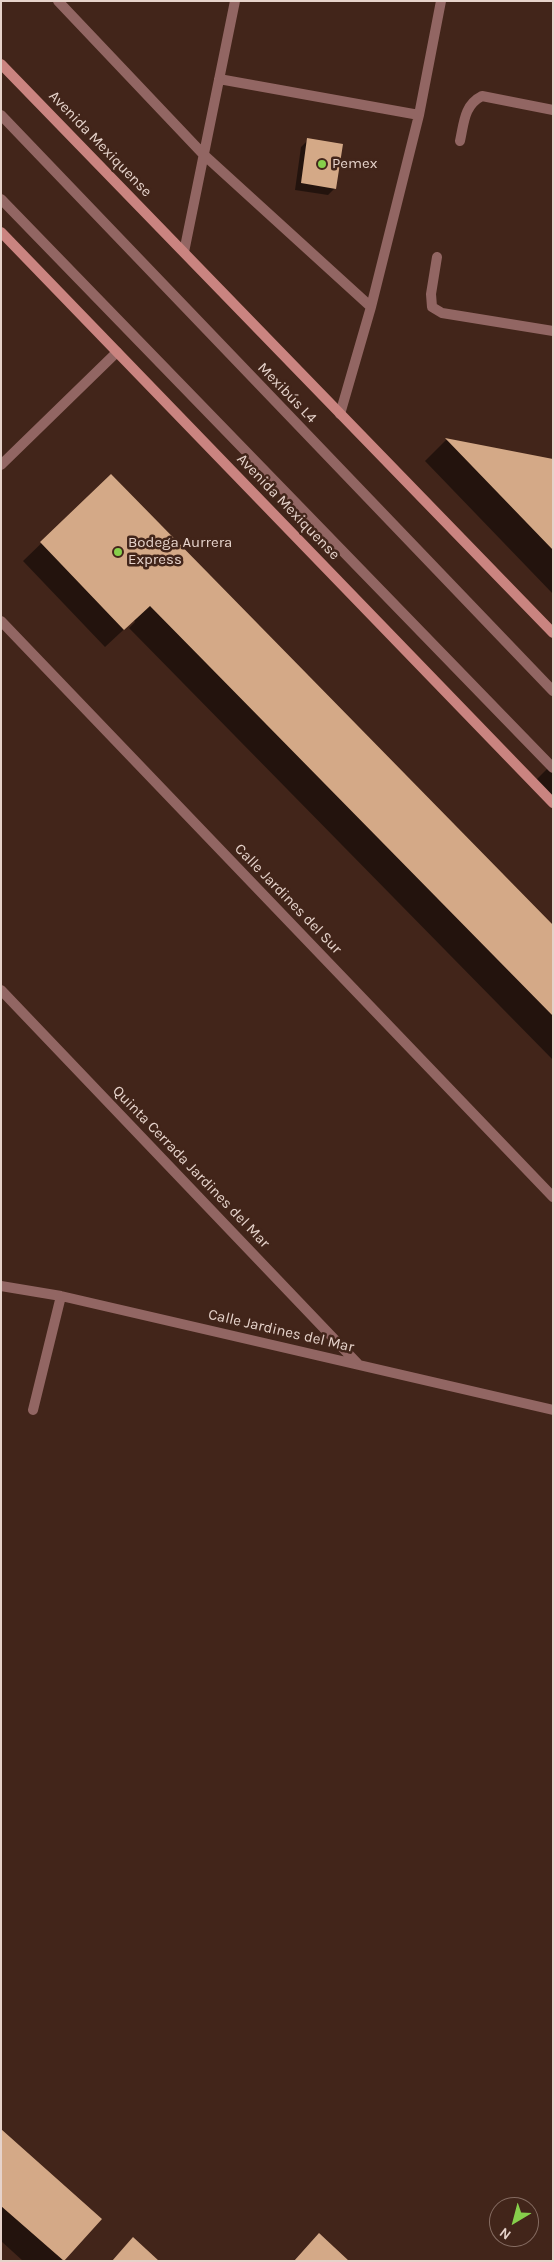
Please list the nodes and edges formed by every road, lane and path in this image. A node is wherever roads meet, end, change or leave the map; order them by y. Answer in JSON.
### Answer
{"nodes":[{"id":1,"x":58,"y":1,"type":"edge"},
{"id":2,"x":235,"y":1,"type":"edge"},
{"id":3,"x":441,"y":1,"type":"edge"},
{"id":4,"x":1,"y":64,"type":"edge"},
{"id":5,"x":218,"y":79,"type":"junction"},
{"id":6,"x":553,"y":110,"type":"edge"},
{"id":7,"x":1,"y":115,"type":"edge"},
{"id":8,"x":419,"y":115,"type":"junction"},
{"id":9,"x":460,"y":141,"type":"dead end"},
{"id":10,"x":203,"y":154,"type":"junction"},
{"id":11,"x":1,"y":199,"type":"edge"},
{"id":12,"x":1,"y":232,"type":"edge"},
{"id":13,"x":184,"y":252,"type":"junction"},
{"id":14,"x":437,"y":257,"type":"dead end"},
{"id":15,"x":371,"y":307,"type":"junction"},
{"id":16,"x":553,"y":331,"type":"edge"},
{"id":17,"x":117,"y":352,"type":"junction"},
{"id":18,"x":340,"y":414,"type":"junction"},
{"id":19,"x":1,"y":465,"type":"edge"},
{"id":20,"x":1,"y":621,"type":"edge"},
{"id":21,"x":553,"y":633,"type":"edge"},
{"id":22,"x":553,"y":690,"type":"edge"},
{"id":23,"x":553,"y":768,"type":"edge"},
{"id":24,"x":553,"y":803,"type":"edge"},
{"id":25,"x":1,"y":990,"type":"edge"},
{"id":26,"x":553,"y":1198,"type":"edge"},
{"id":27,"x":1,"y":1286,"type":"edge"},
{"id":28,"x":61,"y":1296,"type":"junction"},
{"id":29,"x":358,"y":1364,"type":"junction"},
{"id":30,"x":33,"y":1410,"type":"dead end"},
{"id":31,"x":553,"y":1410,"type":"edge"}],
"edges":[{"from":1,"to":10,"type":"street"},
{"from":2,"to":5,"type":"street"},
{"from":3,"to":8,"type":"street"},
{"from":4,"to":13,"type":"main road","name":"Avenida Mexiquense"},
{"from":5,"to":8,"type":"street"},
{"from":5,"to":10,"type":"street"},
{"from":6,"to":9,"type":"street"},
{"from":7,"to":22,"type":"street","name":"Mexibús L4"},
{"from":8,"to":15,"type":"street"},
{"from":10,"to":13,"type":"street"},
{"from":10,"to":15,"type":"street"},
{"from":11,"to":23,"type":"street"},
{"from":12,"to":17,"type":"main road","name":"Avenida Mexiquense"},
{"from":13,"to":18,"type":"main road","name":"Avenida Mexiquense"},
{"from":14,"to":16,"type":"street"},
{"from":15,"to":18,"type":"street"},
{"from":17,"to":19,"type":"street"},
{"from":17,"to":24,"type":"main road","name":"Avenida Mexiquense"},
{"from":18,"to":21,"type":"main road","name":"Avenida Mexiquense"},
{"from":20,"to":26,"type":"street","name":"Calle Jardines del Sur"},
{"from":25,"to":29,"type":"street","name":"Quinta Cerrada Jardines del Mar"},
{"from":27,"to":28,"type":"street","name":"Calle Jardines del Mar"},
{"from":28,"to":29,"type":"street","name":"Calle Jardines del Mar"},
{"from":28,"to":30,"type":"street"},
{"from":29,"to":31,"type":"street","name":"Calle Jardines del Mar"}]}
